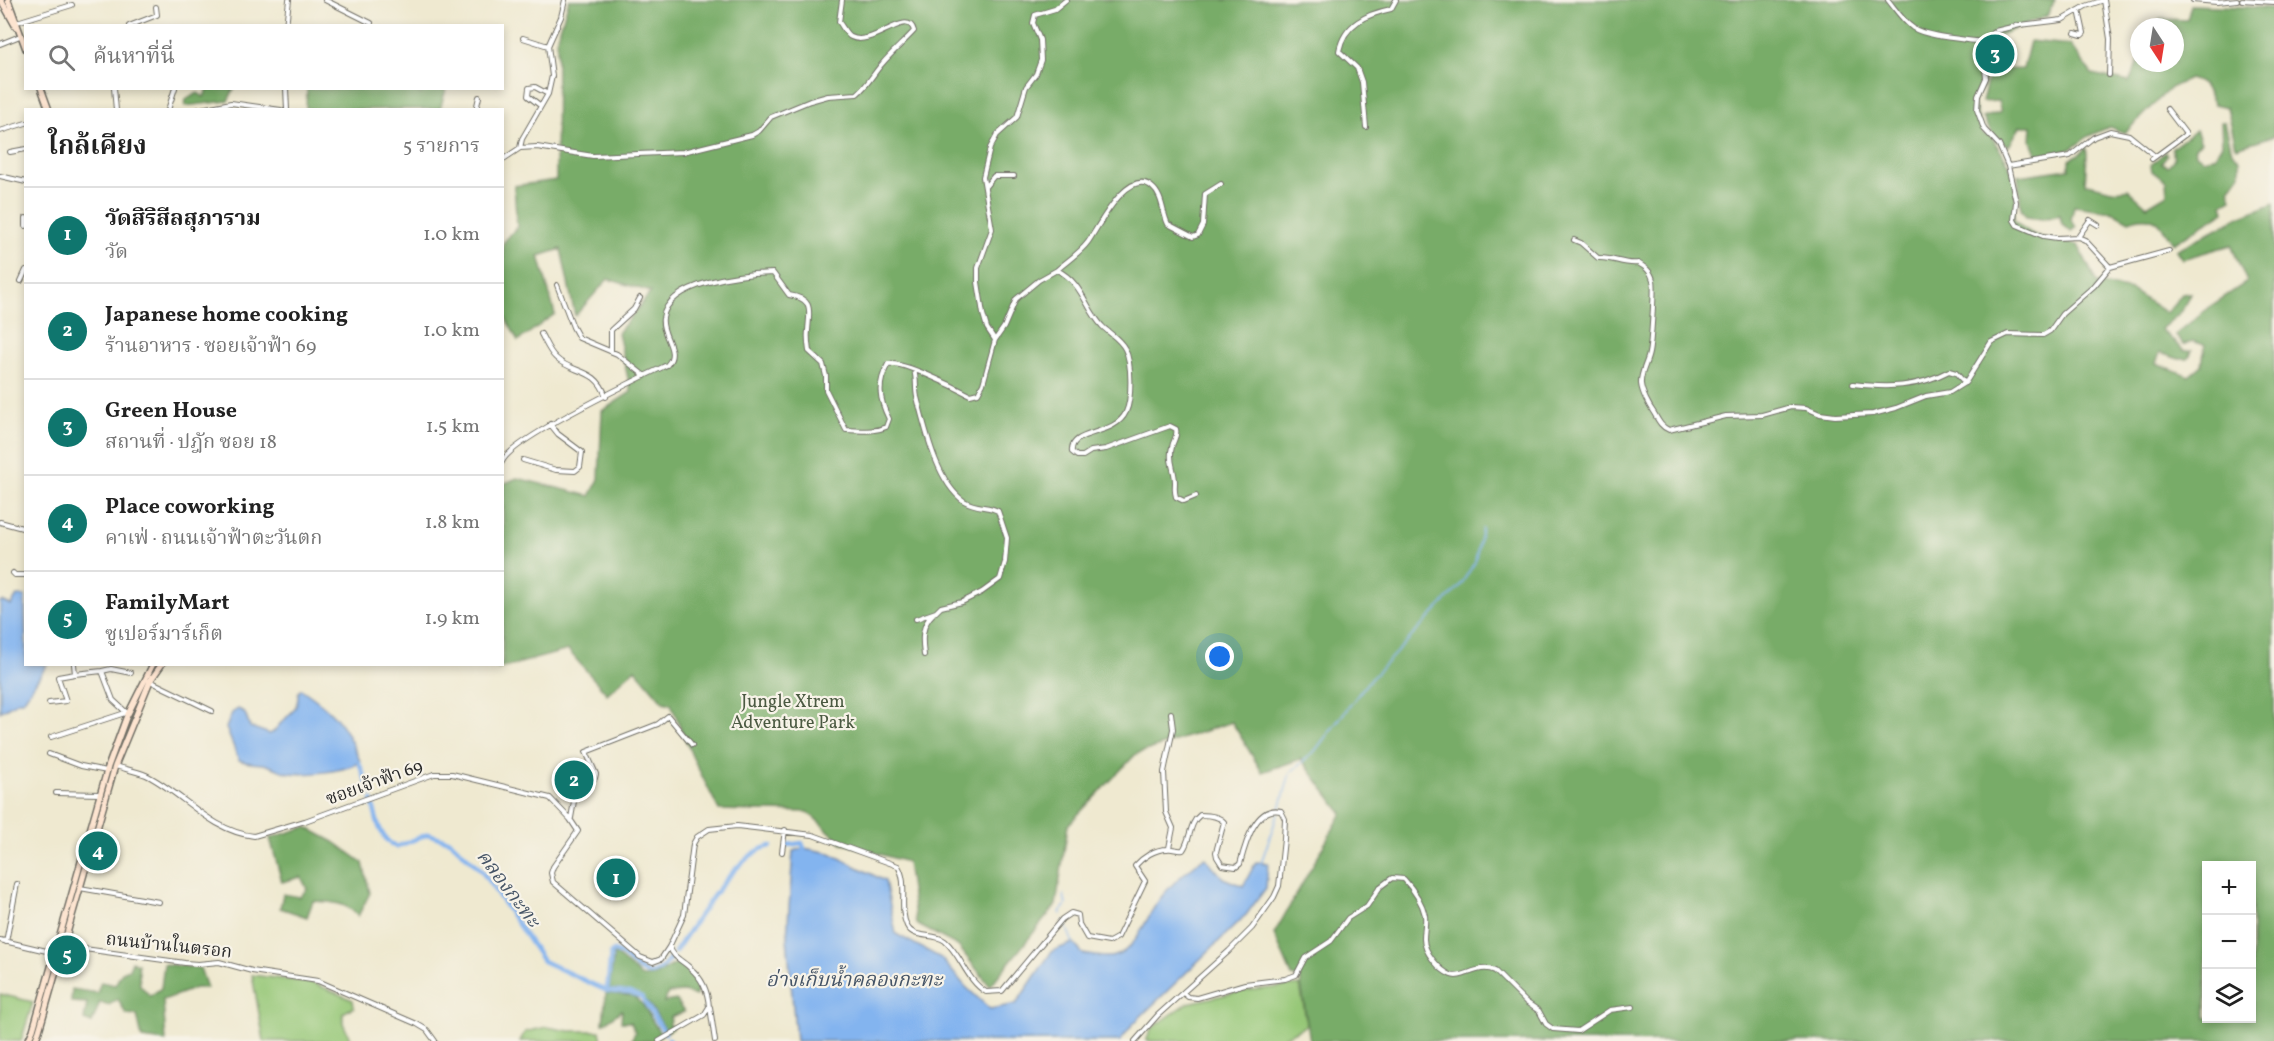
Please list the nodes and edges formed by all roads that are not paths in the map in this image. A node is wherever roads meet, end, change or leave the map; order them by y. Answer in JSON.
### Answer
{"nodes":[{"id":1,"x":1,"y":0,"type":"edge"},
{"id":2,"x":8,"y":0,"type":"edge"},
{"id":3,"x":289,"y":0,"type":"edge"},
{"id":4,"x":325,"y":0,"type":"edge"},
{"id":5,"x":565,"y":0,"type":"edge"},
{"id":6,"x":842,"y":0,"type":"edge"},
{"id":7,"x":1066,"y":0,"type":"edge"},
{"id":8,"x":1396,"y":0,"type":"edge"},
{"id":9,"x":1888,"y":0,"type":"edge"},
{"id":10,"x":2104,"y":0,"type":"edge"},
{"id":11,"x":2193,"y":0,"type":"edge"},
{"id":12,"x":2240,"y":0,"type":"edge"},
{"id":13,"x":2274,"y":2,"type":"edge"},
{"id":14,"x":72,"y":5,"type":"dead end"},
{"id":15,"x":156,"y":7,"type":"dead end"},
{"id":16,"x":2079,"y":10,"type":"junction"},
{"id":17,"x":370,"y":23,"type":"dead end"},
{"id":18,"x":134,"y":24,"type":"edge"},
{"id":19,"x":286,"y":24,"type":"edge"},
{"id":20,"x":17,"y":25,"type":"junction"},
{"id":21,"x":2075,"y":33,"type":"dead end"},
{"id":22,"x":20,"y":36,"type":"junction"},
{"id":23,"x":523,"y":38,"type":"dead end"},
{"id":24,"x":1982,"y":42,"type":"junction"},
{"id":25,"x":0,"y":44,"type":"edge"},
{"id":26,"x":24,"y":45,"type":"edge"},
{"id":27,"x":548,"y":46,"type":"junction"},
{"id":28,"x":2109,"y":75,"type":"dead end"},
{"id":29,"x":42,"y":90,"type":"edge"},
{"id":30,"x":114,"y":90,"type":"edge"},
{"id":31,"x":174,"y":90,"type":"edge"},
{"id":32,"x":286,"y":90,"type":"edge"},
{"id":33,"x":548,"y":94,"type":"junction"},
{"id":34,"x":479,"y":97,"type":"dead end"},
{"id":35,"x":541,"y":106,"type":"junction"},
{"id":36,"x":48,"y":108,"type":"edge"},
{"id":37,"x":116,"y":108,"type":"edge"},
{"id":38,"x":169,"y":108,"type":"edge"},
{"id":39,"x":206,"y":108,"type":"edge"},
{"id":40,"x":267,"y":108,"type":"edge"},
{"id":41,"x":287,"y":108,"type":"edge"},
{"id":42,"x":476,"y":108,"type":"edge"},
{"id":43,"x":2167,"y":109,"type":"dead end"},
{"id":44,"x":24,"y":124,"type":"edge"},
{"id":45,"x":1366,"y":127,"type":"dead end"},
{"id":46,"x":0,"y":131,"type":"edge"},
{"id":47,"x":520,"y":148,"type":"junction"},
{"id":48,"x":24,"y":149,"type":"edge"},
{"id":49,"x":10,"y":152,"type":"dead end"},
{"id":50,"x":504,"y":159,"type":"edge"},
{"id":51,"x":2008,"y":166,"type":"junction"},
{"id":52,"x":0,"y":176,"type":"edge"},
{"id":53,"x":1014,"y":176,"type":"dead end"},
{"id":54,"x":24,"y":182,"type":"edge"},
{"id":55,"x":1221,"y":184,"type":"dead end"},
{"id":56,"x":984,"y":188,"type":"junction"},
{"id":57,"x":2098,"y":225,"type":"dead end"},
{"id":58,"x":2078,"y":237,"type":"junction"},
{"id":59,"x":1574,"y":240,"type":"dead end"},
{"id":60,"x":2169,"y":251,"type":"dead end"},
{"id":61,"x":2110,"y":267,"type":"junction"},
{"id":62,"x":1057,"y":270,"type":"junction"},
{"id":63,"x":24,"y":274,"type":"edge"},
{"id":64,"x":21,"y":281,"type":"dead end"},
{"id":65,"x":557,"y":285,"type":"dead end"},
{"id":66,"x":640,"y":298,"type":"dead end"},
{"id":67,"x":541,"y":334,"type":"dead end"},
{"id":68,"x":995,"y":340,"type":"junction"},
{"id":69,"x":611,"y":351,"type":"junction"},
{"id":70,"x":914,"y":370,"type":"junction"},
{"id":71,"x":645,"y":376,"type":"junction"},
{"id":72,"x":1965,"y":383,"type":"junction"},
{"id":73,"x":1853,"y":384,"type":"dead end"},
{"id":74,"x":606,"y":397,"type":"junction"},
{"id":75,"x":550,"y":424,"type":"junction"},
{"id":76,"x":504,"y":457,"type":"edge"},
{"id":77,"x":523,"y":460,"type":"dead end"},
{"id":78,"x":1196,"y":496,"type":"dead end"},
{"id":79,"x":0,"y":523,"type":"edge"},
{"id":80,"x":24,"y":529,"type":"edge"},
{"id":81,"x":14,"y":573,"type":"dead end"},
{"id":82,"x":24,"y":575,"type":"edge"},
{"id":83,"x":936,"y":612,"type":"junction"},
{"id":84,"x":916,"y":619,"type":"dead end"},
{"id":85,"x":924,"y":655,"type":"dead end"},
{"id":86,"x":74,"y":666,"type":"edge"},
{"id":87,"x":152,"y":666,"type":"edge"},
{"id":88,"x":161,"y":666,"type":"edge"},
{"id":89,"x":102,"y":671,"type":"junction"},
{"id":90,"x":131,"y":673,"type":"dead end"},
{"id":91,"x":75,"y":675,"type":"junction"},
{"id":92,"x":150,"y":681,"type":"junction"},
{"id":93,"x":49,"y":703,"type":"dead end"},
{"id":94,"x":212,"y":711,"type":"dead end"},
{"id":95,"x":1171,"y":713,"type":"dead end"},
{"id":96,"x":127,"y":714,"type":"junction"},
{"id":97,"x":51,"y":737,"type":"dead end"},
{"id":98,"x":692,"y":745,"type":"dead end"},
{"id":99,"x":49,"y":754,"type":"dead end"},
{"id":100,"x":115,"y":766,"type":"junction"},
{"id":101,"x":107,"y":771,"type":"junction"},
{"id":102,"x":56,"y":793,"type":"dead end"},
{"id":103,"x":100,"y":794,"type":"junction"},
{"id":104,"x":570,"y":819,"type":"junction"},
{"id":105,"x":785,"y":830,"type":"junction"},
{"id":106,"x":1169,"y":848,"type":"junction"},
{"id":107,"x":782,"y":852,"type":"dead end"},
{"id":108,"x":17,"y":884,"type":"dead end"},
{"id":109,"x":79,"y":888,"type":"junction"},
{"id":110,"x":159,"y":902,"type":"dead end"},
{"id":111,"x":0,"y":940,"type":"edge"},
{"id":112,"x":6,"y":942,"type":"junction"},
{"id":113,"x":62,"y":945,"type":"junction"},
{"id":114,"x":669,"y":947,"type":"junction"},
{"id":115,"x":55,"y":953,"type":"junction"},
{"id":116,"x":1183,"y":993,"type":"junction"},
{"id":117,"x":709,"y":1006,"type":"junction"},
{"id":118,"x":1633,"y":1006,"type":"dead end"},
{"id":119,"x":28,"y":1041,"type":"edge"},
{"id":120,"x":34,"y":1041,"type":"edge"},
{"id":121,"x":435,"y":1041,"type":"edge"},
{"id":122,"x":659,"y":1041,"type":"edge"},
{"id":123,"x":715,"y":1041,"type":"edge"},
{"id":124,"x":1135,"y":1041,"type":"edge"}],
"edges":[{"from":1,"to":20,"type":"main road"},
{"from":2,"to":20,"type":"main road"},
{"from":3,"to":19,"type":"street"},
{"from":4,"to":17,"type":"street"},
{"from":5,"to":27,"type":"street"},
{"from":6,"to":47,"type":"street"},
{"from":7,"to":56,"type":"street"},
{"from":8,"to":45,"type":"street"},
{"from":9,"to":24,"type":"street"},
{"from":10,"to":16,"type":"street"},
{"from":10,"to":28,"type":"street"},
{"from":11,"to":12,"type":"street"},
{"from":12,"to":13,"type":"street"},
{"from":14,"to":20,"type":"street"},
{"from":15,"to":18,"type":"street"},
{"from":16,"to":21,"type":"street"},
{"from":16,"to":24,"type":"street"},
{"from":20,"to":22,"type":"main road"},
{"from":22,"to":25,"type":"street"},
{"from":22,"to":26,"type":"main road"},
{"from":23,"to":27,"type":"street"},
{"from":24,"to":51,"type":"street"},
{"from":27,"to":33,"type":"street"},
{"from":29,"to":36,"type":"main road"},
{"from":30,"to":37,"type":"street"},
{"from":31,"to":38,"type":"street"},
{"from":32,"to":41,"type":"street"},
{"from":33,"to":35,"type":"street"},
{"from":33,"to":35,"type":"street"},
{"from":34,"to":42,"type":"street"},
{"from":35,"to":47,"type":"street"},
{"from":39,"to":40,"type":"street"},
{"from":43,"to":51,"type":"street"},
{"from":44,"to":46,"type":"street"},
{"from":47,"to":50,"type":"street"},
{"from":48,"to":49,"type":"street"},
{"from":51,"to":58,"type":"street"},
{"from":52,"to":54,"type":"street"},
{"from":53,"to":56,"type":"street"},
{"from":55,"to":62,"type":"street"},
{"from":56,"to":68,"type":"street"},
{"from":57,"to":58,"type":"street"},
{"from":58,"to":61,"type":"street"},
{"from":59,"to":72,"type":"street"},
{"from":60,"to":61,"type":"street"},
{"from":61,"to":72,"type":"street"},
{"from":62,"to":68,"type":"street"},
{"from":62,"to":78,"type":"street"},
{"from":63,"to":64,"type":"street"},
{"from":65,"to":69,"type":"street"},
{"from":66,"to":69,"type":"street"},
{"from":67,"to":74,"type":"street"},
{"from":68,"to":70,"type":"street"},
{"from":69,"to":71,"type":"street"},
{"from":70,"to":71,"type":"street"},
{"from":70,"to":83,"type":"street"},
{"from":71,"to":74,"type":"street"},
{"from":72,"to":73,"type":"street"},
{"from":74,"to":75,"type":"street"},
{"from":75,"to":76,"type":"street"},
{"from":75,"to":77,"type":"street"},
{"from":79,"to":80,"type":"street"},
{"from":81,"to":82,"type":"street"},
{"from":83,"to":84,"type":"street"},
{"from":83,"to":85,"type":"street"},
{"from":86,"to":91,"type":"street"},
{"from":87,"to":96,"type":"main road"},
{"from":88,"to":92,"type":"main road"},
{"from":89,"to":90,"type":"street"},
{"from":89,"to":91,"type":"street"},
{"from":89,"to":96,"type":"street"},
{"from":91,"to":93,"type":"street"},
{"from":92,"to":94,"type":"street"},
{"from":92,"to":100,"type":"main road"},
{"from":95,"to":106,"type":"street"},
{"from":96,"to":97,"type":"street"},
{"from":96,"to":101,"type":"main road"},
{"from":98,"to":104,"type":"street"},
{"from":99,"to":101,"type":"street"},
{"from":100,"to":104,"type":"street","name":"ซอยเจ้าฟ้า 69"},
{"from":100,"to":109,"type":"main road"},
{"from":101,"to":103,"type":"main road"},
{"from":102,"to":103,"type":"street"},
{"from":103,"to":115,"type":"main road"},
{"from":104,"to":114,"type":"street"},
{"from":105,"to":106,"type":"street"},
{"from":105,"to":107,"type":"street"},
{"from":105,"to":114,"type":"street"},
{"from":106,"to":116,"type":"street"},
{"from":108,"to":112,"type":"street"},
{"from":109,"to":110,"type":"street"},
{"from":109,"to":113,"type":"main road"},
{"from":111,"to":112,"type":"street"},
{"from":112,"to":115,"type":"street"},
{"from":113,"to":120,"type":"main road"},
{"from":113,"to":121,"type":"street","name":"ถนนบ้านในตรอก"},
{"from":114,"to":117,"type":"street"},
{"from":115,"to":119,"type":"main road"},
{"from":116,"to":118,"type":"street"},
{"from":116,"to":124,"type":"street"},
{"from":117,"to":122,"type":"street"},
{"from":117,"to":123,"type":"street"}]}
